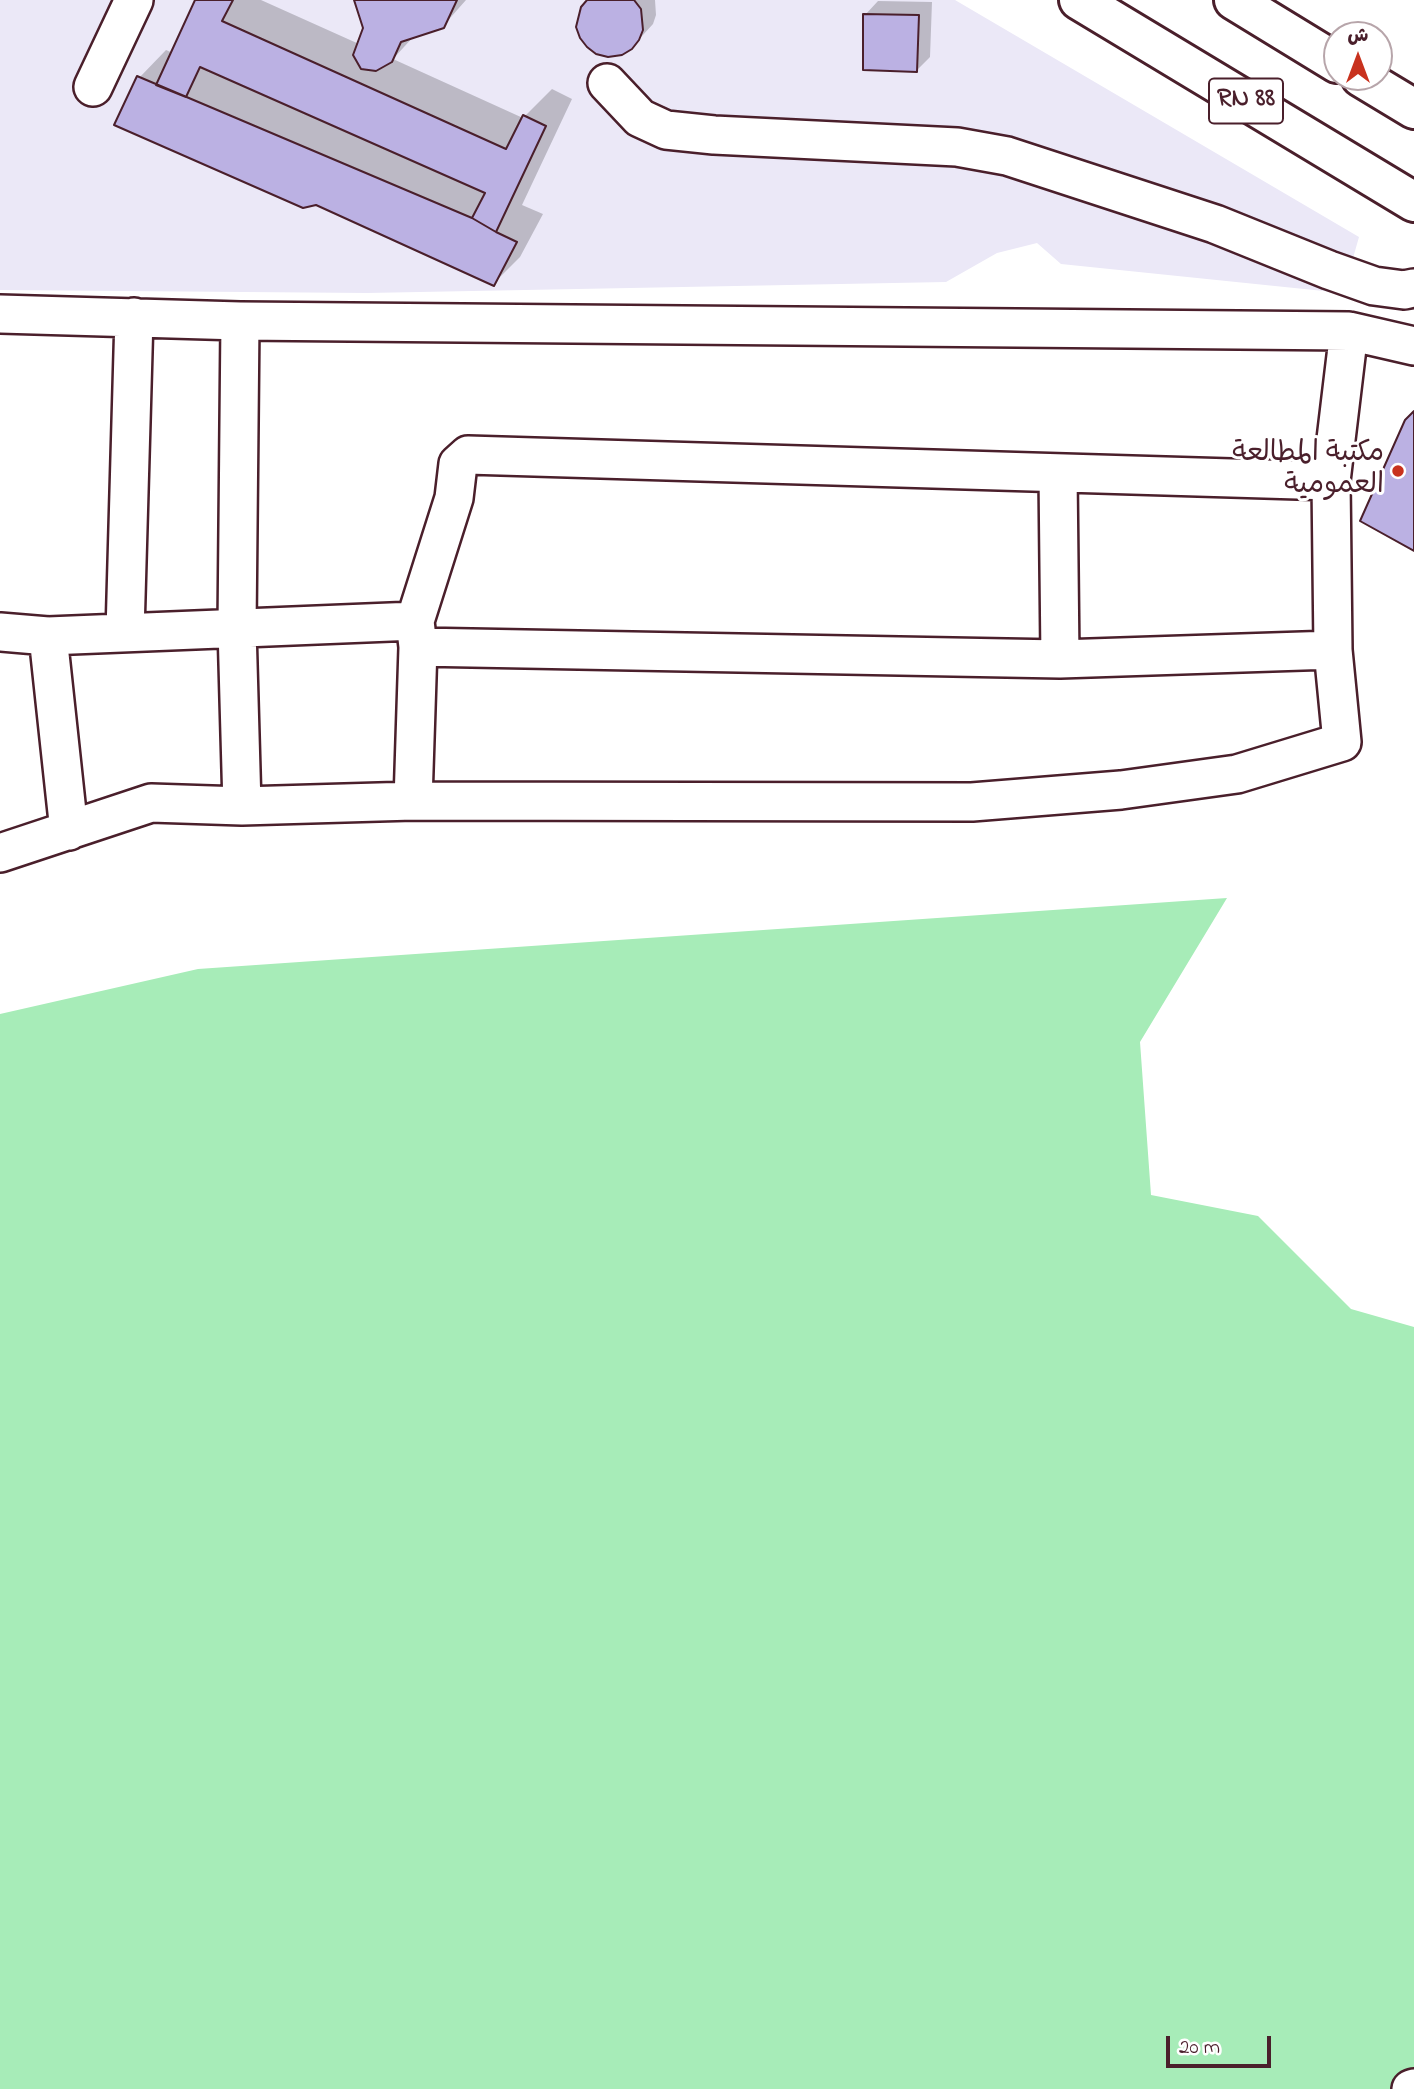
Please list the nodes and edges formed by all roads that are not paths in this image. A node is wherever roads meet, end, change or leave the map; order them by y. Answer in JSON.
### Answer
{"nodes":[{"id":1,"x":134,"y":0,"type":"edge"},
{"id":2,"x":1079,"y":0,"type":"edge"},
{"id":3,"x":1234,"y":0,"type":"edge"},
{"id":4,"x":1323,"y":54,"type":"edge"},
{"id":5,"x":607,"y":83,"type":"dead end"},
{"id":6,"x":93,"y":87,"type":"dead end"},
{"id":7,"x":1384,"y":91,"type":"edge"},
{"id":8,"x":1414,"y":109,"type":"edge"},
{"id":9,"x":1414,"y":202,"type":"edge"},
{"id":10,"x":1414,"y":288,"type":"edge"},
{"id":11,"x":0,"y":314,"type":"edge"},
{"id":12,"x":134,"y":317,"type":"junction"},
{"id":13,"x":240,"y":321,"type":"junction"},
{"id":14,"x":1349,"y":331,"type":"junction"},
{"id":15,"x":1414,"y":346,"type":"edge"},
{"id":16,"x":1058,"y":473,"type":"junction"},
{"id":17,"x":1331,"y":481,"type":"junction"},
{"id":18,"x":237,"y":628,"type":"junction"},
{"id":19,"x":0,"y":632,"type":"edge"},
{"id":20,"x":125,"y":632,"type":"junction"},
{"id":21,"x":417,"y":634,"type":"junction"},
{"id":22,"x":48,"y":636,"type":"junction"},
{"id":23,"x":1333,"y":650,"type":"junction"},
{"id":24,"x":1060,"y":659,"type":"junction"},
{"id":25,"x":413,"y":801,"type":"junction"},
{"id":26,"x":242,"y":806,"type":"junction"},
{"id":27,"x":69,"y":831,"type":"junction"},
{"id":28,"x":0,"y":853,"type":"edge"}],
"edges":[{"from":1,"to":6,"type":"street"},
{"from":2,"to":9,"type":"main road","number":"RN 88"},
{"from":3,"to":4,"type":"main road","number":"RN 88"},
{"from":5,"to":10,"type":"street"},
{"from":7,"to":8,"type":"main road"},
{"from":11,"to":12,"type":"street"},
{"from":12,"to":13,"type":"street"},
{"from":12,"to":20,"type":"street"},
{"from":13,"to":14,"type":"street"},
{"from":13,"to":18,"type":"street"},
{"from":14,"to":15,"type":"street"},
{"from":14,"to":17,"type":"street"},
{"from":16,"to":17,"type":"street"},
{"from":16,"to":21,"type":"street"},
{"from":16,"to":24,"type":"street"},
{"from":17,"to":23,"type":"street"},
{"from":18,"to":20,"type":"street"},
{"from":18,"to":21,"type":"street"},
{"from":18,"to":26,"type":"street"},
{"from":19,"to":22,"type":"street"},
{"from":20,"to":22,"type":"street"},
{"from":21,"to":24,"type":"street"},
{"from":21,"to":25,"type":"street"},
{"from":22,"to":27,"type":"street"},
{"from":23,"to":24,"type":"street"},
{"from":23,"to":25,"type":"street"},
{"from":25,"to":26,"type":"street"},
{"from":26,"to":27,"type":"street"},
{"from":27,"to":28,"type":"street"}]}
